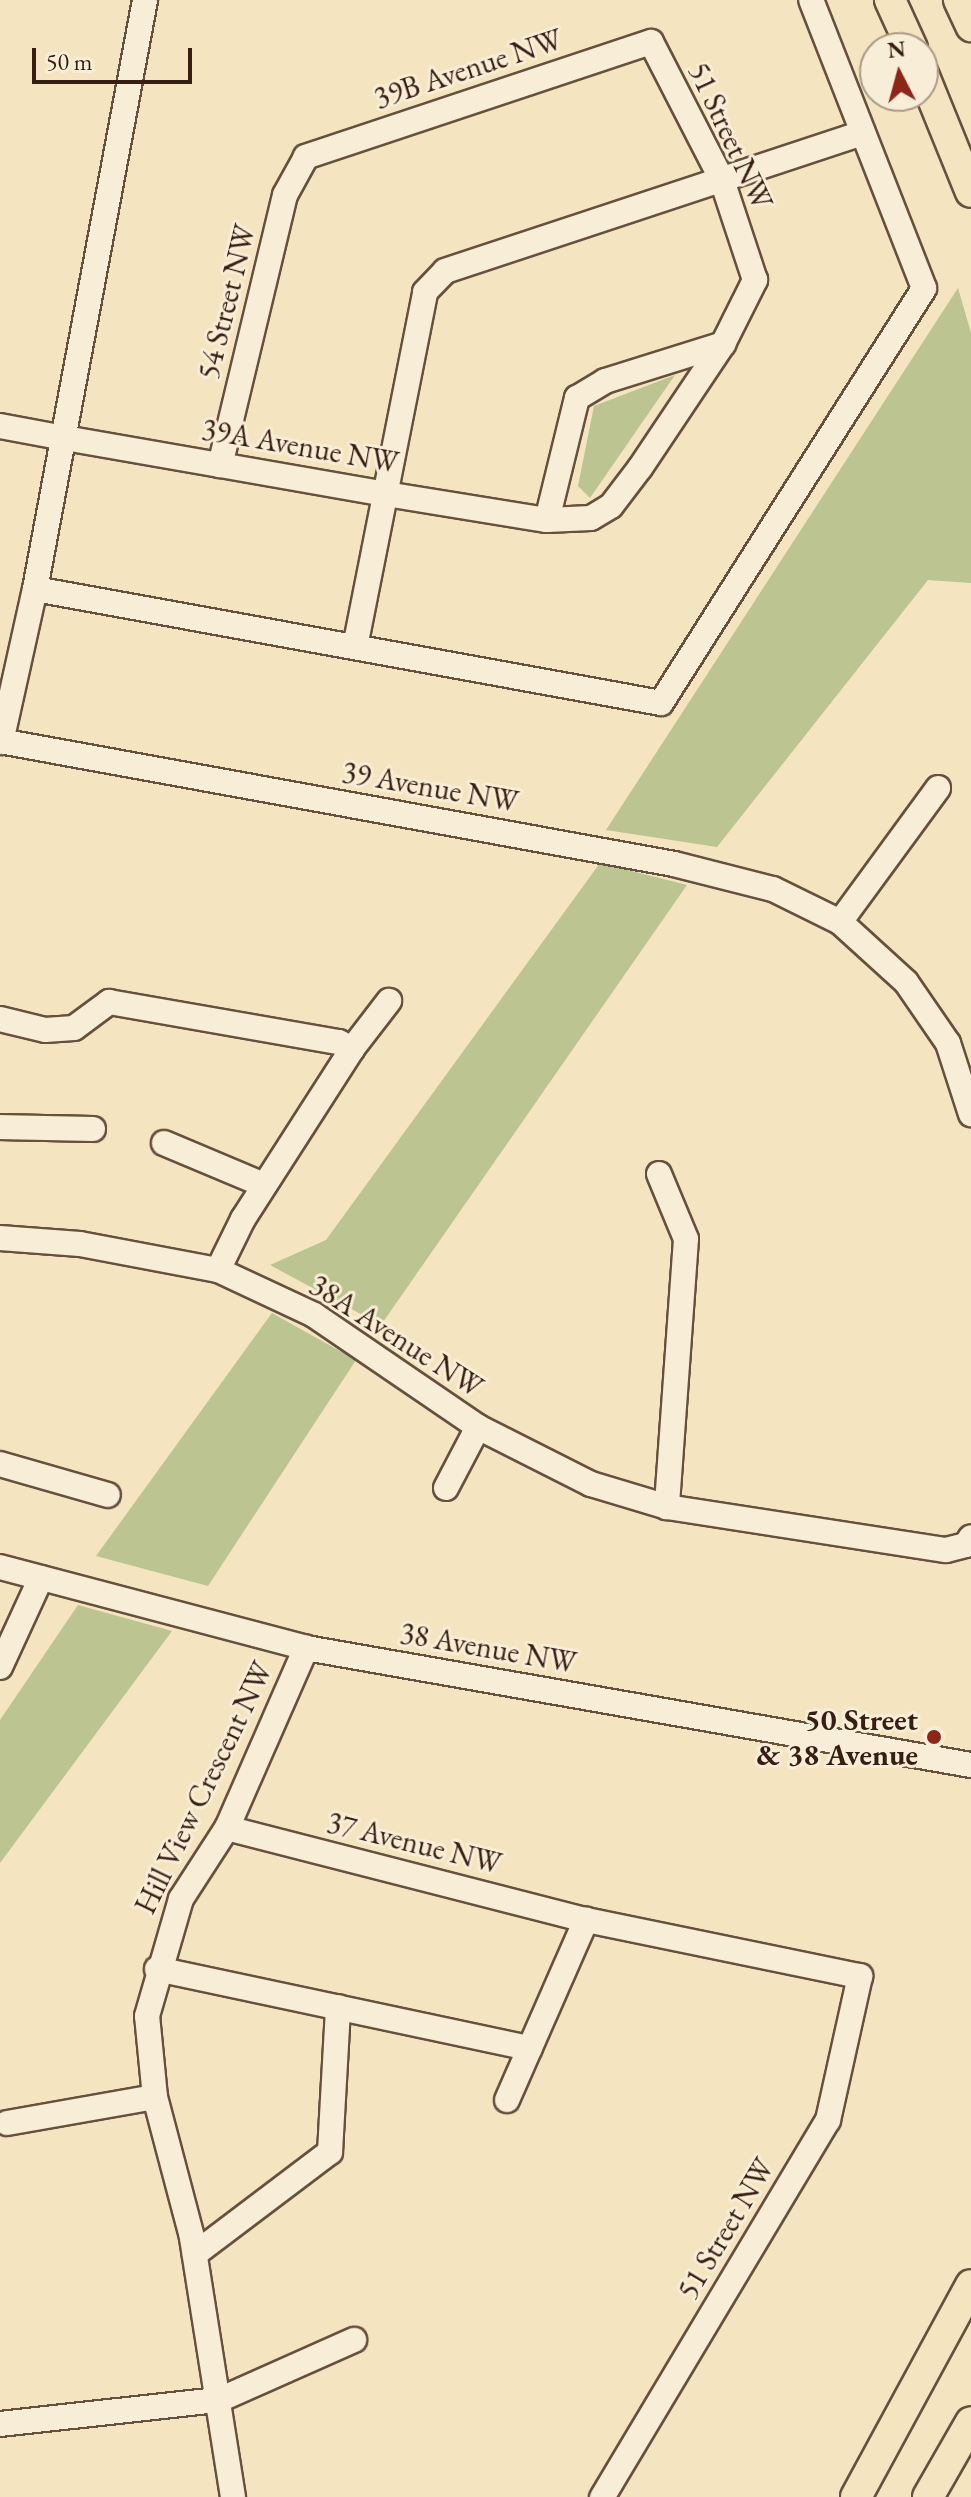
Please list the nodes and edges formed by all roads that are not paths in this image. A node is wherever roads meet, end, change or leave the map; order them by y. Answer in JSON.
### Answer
{"nodes":[{"id":1,"x":811,"y":0,"type":"edge"},
{"id":2,"x":890,"y":0,"type":"edge"},
{"id":3,"x":959,"y":0,"type":"edge"},
{"id":4,"x":151,"y":2,"type":"edge"},
{"id":5,"x":971,"y":26,"type":"edge"},
{"id":6,"x":905,"y":32,"type":"edge"},
{"id":7,"x":651,"y":42,"type":"joint"},
{"id":8,"x":938,"y":112,"type":"edge"},
{"id":9,"x":863,"y":133,"type":"junction"},
{"id":10,"x":306,"y":157,"type":"joint"},
{"id":11,"x":722,"y":180,"type":"junction"},
{"id":12,"x":971,"y":192,"type":"edge"},
{"id":13,"x":723,"y":344,"type":"junction"},
{"id":14,"x":0,"y":426,"type":"edge"},
{"id":15,"x":59,"y":437,"type":"junction"},
{"id":16,"x":220,"y":465,"type":"junction"},
{"id":17,"x":386,"y":494,"type":"junction"},
{"id":18,"x":591,"y":518,"type":"joint"},
{"id":19,"x":547,"y":520,"type":"junction"},
{"id":20,"x":35,"y":589,"type":"junction"},
{"id":21,"x":355,"y":647,"type":"junction"},
{"id":22,"x":0,"y":742,"type":"edge"},
{"id":23,"x":938,"y":788,"type":"dead end"},
{"id":24,"x":840,"y":922,"type":"junction"},
{"id":25,"x":389,"y":1001,"type":"dead end"},
{"id":26,"x":0,"y":1019,"type":"edge"},
{"id":27,"x":352,"y":1049,"type":"junction"},
{"id":28,"x":971,"y":1114,"type":"edge"},
{"id":29,"x":0,"y":1127,"type":"edge"},
{"id":30,"x":93,"y":1129,"type":"dead end"},
{"id":31,"x":164,"y":1143,"type":"dead end"},
{"id":32,"x":659,"y":1174,"type":"dead end"},
{"id":33,"x":264,"y":1185,"type":"junction"},
{"id":34,"x":0,"y":1238,"type":"edge"},
{"id":35,"x":218,"y":1270,"type":"junction"},
{"id":36,"x":478,"y":1427,"type":"junction"},
{"id":37,"x":0,"y":1464,"type":"edge"},
{"id":38,"x":446,"y":1488,"type":"dead end"},
{"id":39,"x":108,"y":1495,"type":"dead end"},
{"id":40,"x":667,"y":1507,"type":"junction"},
{"id":41,"x":968,"y":1541,"type":"edge"},
{"id":42,"x":0,"y":1567,"type":"edge"},
{"id":43,"x":41,"y":1578,"type":"junction"},
{"id":44,"x":7,"y":1635,"type":"edge"},
{"id":45,"x":306,"y":1648,"type":"junction"},
{"id":46,"x":0,"y":1667,"type":"edge"},
{"id":47,"x":971,"y":1765,"type":"edge"},
{"id":48,"x":227,"y":1828,"type":"junction"},
{"id":49,"x":586,"y":1920,"type":"junction"},
{"id":50,"x":157,"y":1969,"type":"junction"},
{"id":51,"x":860,"y":1976,"type":"joint"},
{"id":52,"x":338,"y":2007,"type":"junction"},
{"id":53,"x":530,"y":2048,"type":"junction"},
{"id":54,"x":155,"y":2097,"type":"junction"},
{"id":55,"x":507,"y":2100,"type":"dead end"},
{"id":56,"x":7,"y":2123,"type":"dead end"},
{"id":57,"x":195,"y":2254,"type":"junction"},
{"id":58,"x":971,"y":2285,"type":"edge"},
{"id":59,"x":354,"y":2340,"type":"dead end"},
{"id":60,"x":219,"y":2400,"type":"junction"},
{"id":61,"x":971,"y":2422,"type":"edge"},
{"id":62,"x":0,"y":2424,"type":"edge"},
{"id":63,"x":233,"y":2497,"type":"edge"},
{"id":64,"x":602,"y":2497,"type":"edge"},
{"id":65,"x":856,"y":2497,"type":"edge"},
{"id":66,"x":928,"y":2497,"type":"edge"}],
"edges":[{"from":1,"to":9,"type":"street"},
{"from":2,"to":6,"type":"main road"},
{"from":3,"to":5,"type":"main road"},
{"from":4,"to":15,"type":"street"},
{"from":7,"to":10,"type":"street","name":"39B Avenue NW"},
{"from":7,"to":11,"type":"street","name":"51 Street NW"},
{"from":8,"to":12,"type":"main road"},
{"from":9,"to":11,"type":"street"},
{"from":9,"to":21,"type":"street"},
{"from":10,"to":16,"type":"street","name":"54 Street NW"},
{"from":11,"to":13,"type":"street","name":"51 Street NW"},
{"from":11,"to":17,"type":"street"},
{"from":13,"to":18,"type":"street","name":"51 Street NW"},
{"from":13,"to":19,"type":"street"},
{"from":14,"to":15,"type":"street","name":"39A Avenue NW"},
{"from":15,"to":16,"type":"street","name":"39A Avenue NW"},
{"from":15,"to":20,"type":"street"},
{"from":16,"to":17,"type":"street","name":"39A Avenue NW"},
{"from":17,"to":19,"type":"street","name":"39A Avenue NW"},
{"from":17,"to":21,"type":"street"},
{"from":18,"to":19,"type":"street","name":"39A Avenue NW"},
{"from":20,"to":21,"type":"street"},
{"from":20,"to":22,"type":"street"},
{"from":22,"to":24,"type":"street","name":"39 Avenue NW"},
{"from":23,"to":24,"type":"street"},
{"from":24,"to":28,"type":"street","name":"39 Avenue NW"},
{"from":25,"to":27,"type":"street"},
{"from":26,"to":27,"type":"street"},
{"from":27,"to":33,"type":"street"},
{"from":29,"to":30,"type":"street"},
{"from":31,"to":33,"type":"street"},
{"from":32,"to":40,"type":"street"},
{"from":33,"to":35,"type":"street"},
{"from":34,"to":35,"type":"street","name":"38A Avenue NW"},
{"from":35,"to":36,"type":"street","name":"38A Avenue NW"},
{"from":36,"to":38,"type":"street","name":"38A Avenue NW"},
{"from":36,"to":40,"type":"street","name":"38A Avenue NW"},
{"from":37,"to":39,"type":"street"},
{"from":40,"to":41,"type":"street","name":"38A Avenue NW"},
{"from":42,"to":43,"type":"street","name":"38 Avenue NW"},
{"from":43,"to":44,"type":"street"},
{"from":43,"to":45,"type":"street","name":"38 Avenue NW"},
{"from":44,"to":46,"type":"street"},
{"from":45,"to":47,"type":"street","name":"38 Avenue NW"},
{"from":45,"to":48,"type":"street","name":"Hill View Crescent NW"},
{"from":48,"to":49,"type":"street","name":"37 Avenue NW"},
{"from":48,"to":50,"type":"street","name":"Hill View Crescent NW"},
{"from":49,"to":51,"type":"street","name":"37 Avenue NW"},
{"from":49,"to":53,"type":"street"},
{"from":50,"to":52,"type":"street"},
{"from":50,"to":54,"type":"street","name":"Hill View Crescent NW"},
{"from":51,"to":64,"type":"street","name":"51 Street NW"},
{"from":52,"to":53,"type":"street"},
{"from":52,"to":57,"type":"street"},
{"from":53,"to":55,"type":"street"},
{"from":54,"to":56,"type":"street"},
{"from":54,"to":57,"type":"street","name":"Hill View Crescent NW"},
{"from":57,"to":60,"type":"street","name":"Hill View Crescent NW"},
{"from":58,"to":65,"type":"main road"},
{"from":59,"to":60,"type":"street"},
{"from":60,"to":62,"type":"street"},
{"from":60,"to":63,"type":"street","name":"Hill View Crescent NW"},
{"from":61,"to":66,"type":"main road"}]}
